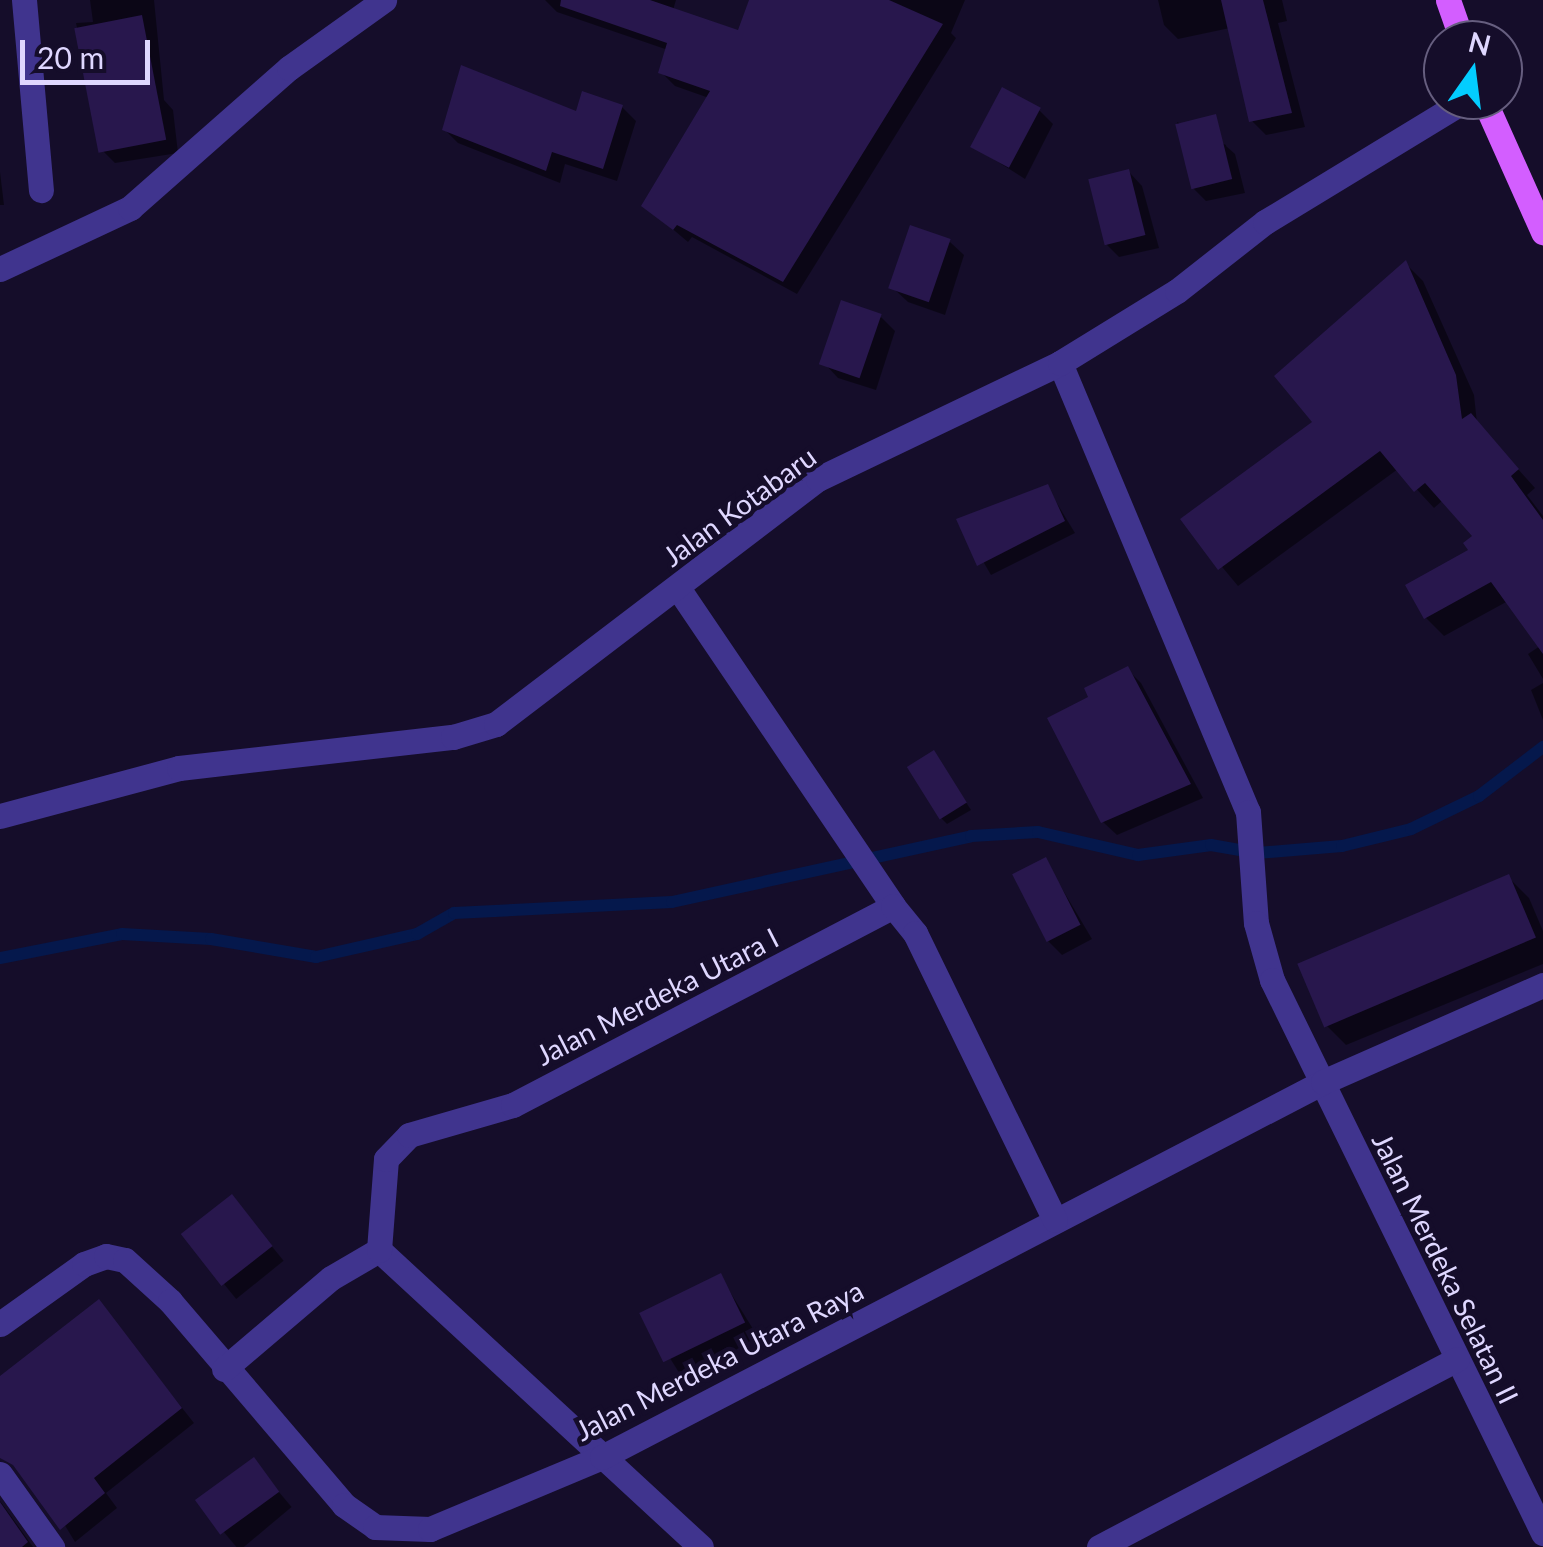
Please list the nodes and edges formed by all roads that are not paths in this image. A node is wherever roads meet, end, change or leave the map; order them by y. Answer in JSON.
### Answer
{"nodes":[{"id":1,"x":24,"y":0,"type":"edge"},
{"id":2,"x":384,"y":0,"type":"edge"},
{"id":3,"x":1433,"y":120,"type":"edge"},
{"id":4,"x":1493,"y":120,"type":"edge"},
{"id":5,"x":41,"y":190,"type":"dead end"},
{"id":6,"x":1543,"y":232,"type":"edge"},
{"id":7,"x":0,"y":269,"type":"edge"},
{"id":8,"x":1060,"y":363,"type":"junction"},
{"id":9,"x":678,"y":588,"type":"junction"},
{"id":10,"x":0,"y":816,"type":"edge"},
{"id":11,"x":893,"y":906,"type":"junction"},
{"id":12,"x":1543,"y":984,"type":"edge"},
{"id":13,"x":1323,"y":1082,"type":"junction"},
{"id":14,"x":1055,"y":1220,"type":"junction"},
{"id":15,"x":379,"y":1250,"type":"junction"},
{"id":16,"x":0,"y":1324,"type":"edge"},
{"id":17,"x":1457,"y":1359,"type":"junction"},
{"id":18,"x":224,"y":1368,"type":"junction"},
{"id":19,"x":602,"y":1457,"type":"junction"},
{"id":20,"x":0,"y":1474,"type":"edge"},
{"id":21,"x":1543,"y":1533,"type":"edge"},
{"id":22,"x":52,"y":1547,"type":"edge"},
{"id":23,"x":701,"y":1547,"type":"edge"},
{"id":24,"x":1099,"y":1547,"type":"edge"}],
"edges":[{"from":1,"to":5,"type":"street"},
{"from":2,"to":7,"type":"street"},
{"from":3,"to":8,"type":"street","name":"Jalan Kotabaru"},
{"from":4,"to":6,"type":"main road"},
{"from":8,"to":9,"type":"street","name":"Jalan Kotabaru"},
{"from":8,"to":13,"type":"street","name":"Jalan Merdeka Selatan II"},
{"from":9,"to":10,"type":"street","name":"Jalan Kotabaru"},
{"from":9,"to":11,"type":"street"},
{"from":11,"to":14,"type":"street"},
{"from":11,"to":15,"type":"street","name":"Jalan Merdeka Utara I"},
{"from":12,"to":13,"type":"street","name":"Jalan Merdeka Utara Raya"},
{"from":13,"to":14,"type":"street","name":"Jalan Merdeka Utara Raya"},
{"from":13,"to":17,"type":"street","name":"Jalan Merdeka Selatan II"},
{"from":14,"to":19,"type":"street","name":"Jalan Merdeka Utara Raya"},
{"from":15,"to":18,"type":"street"},
{"from":15,"to":19,"type":"street"},
{"from":16,"to":18,"type":"street","name":"Jalan Merdeka Utara Raya"},
{"from":17,"to":21,"type":"street","name":"Jalan Merdeka Selatan II"},
{"from":17,"to":24,"type":"street"},
{"from":18,"to":19,"type":"street","name":"Jalan Merdeka Utara Raya"},
{"from":19,"to":23,"type":"street"},
{"from":20,"to":22,"type":"street"}]}
